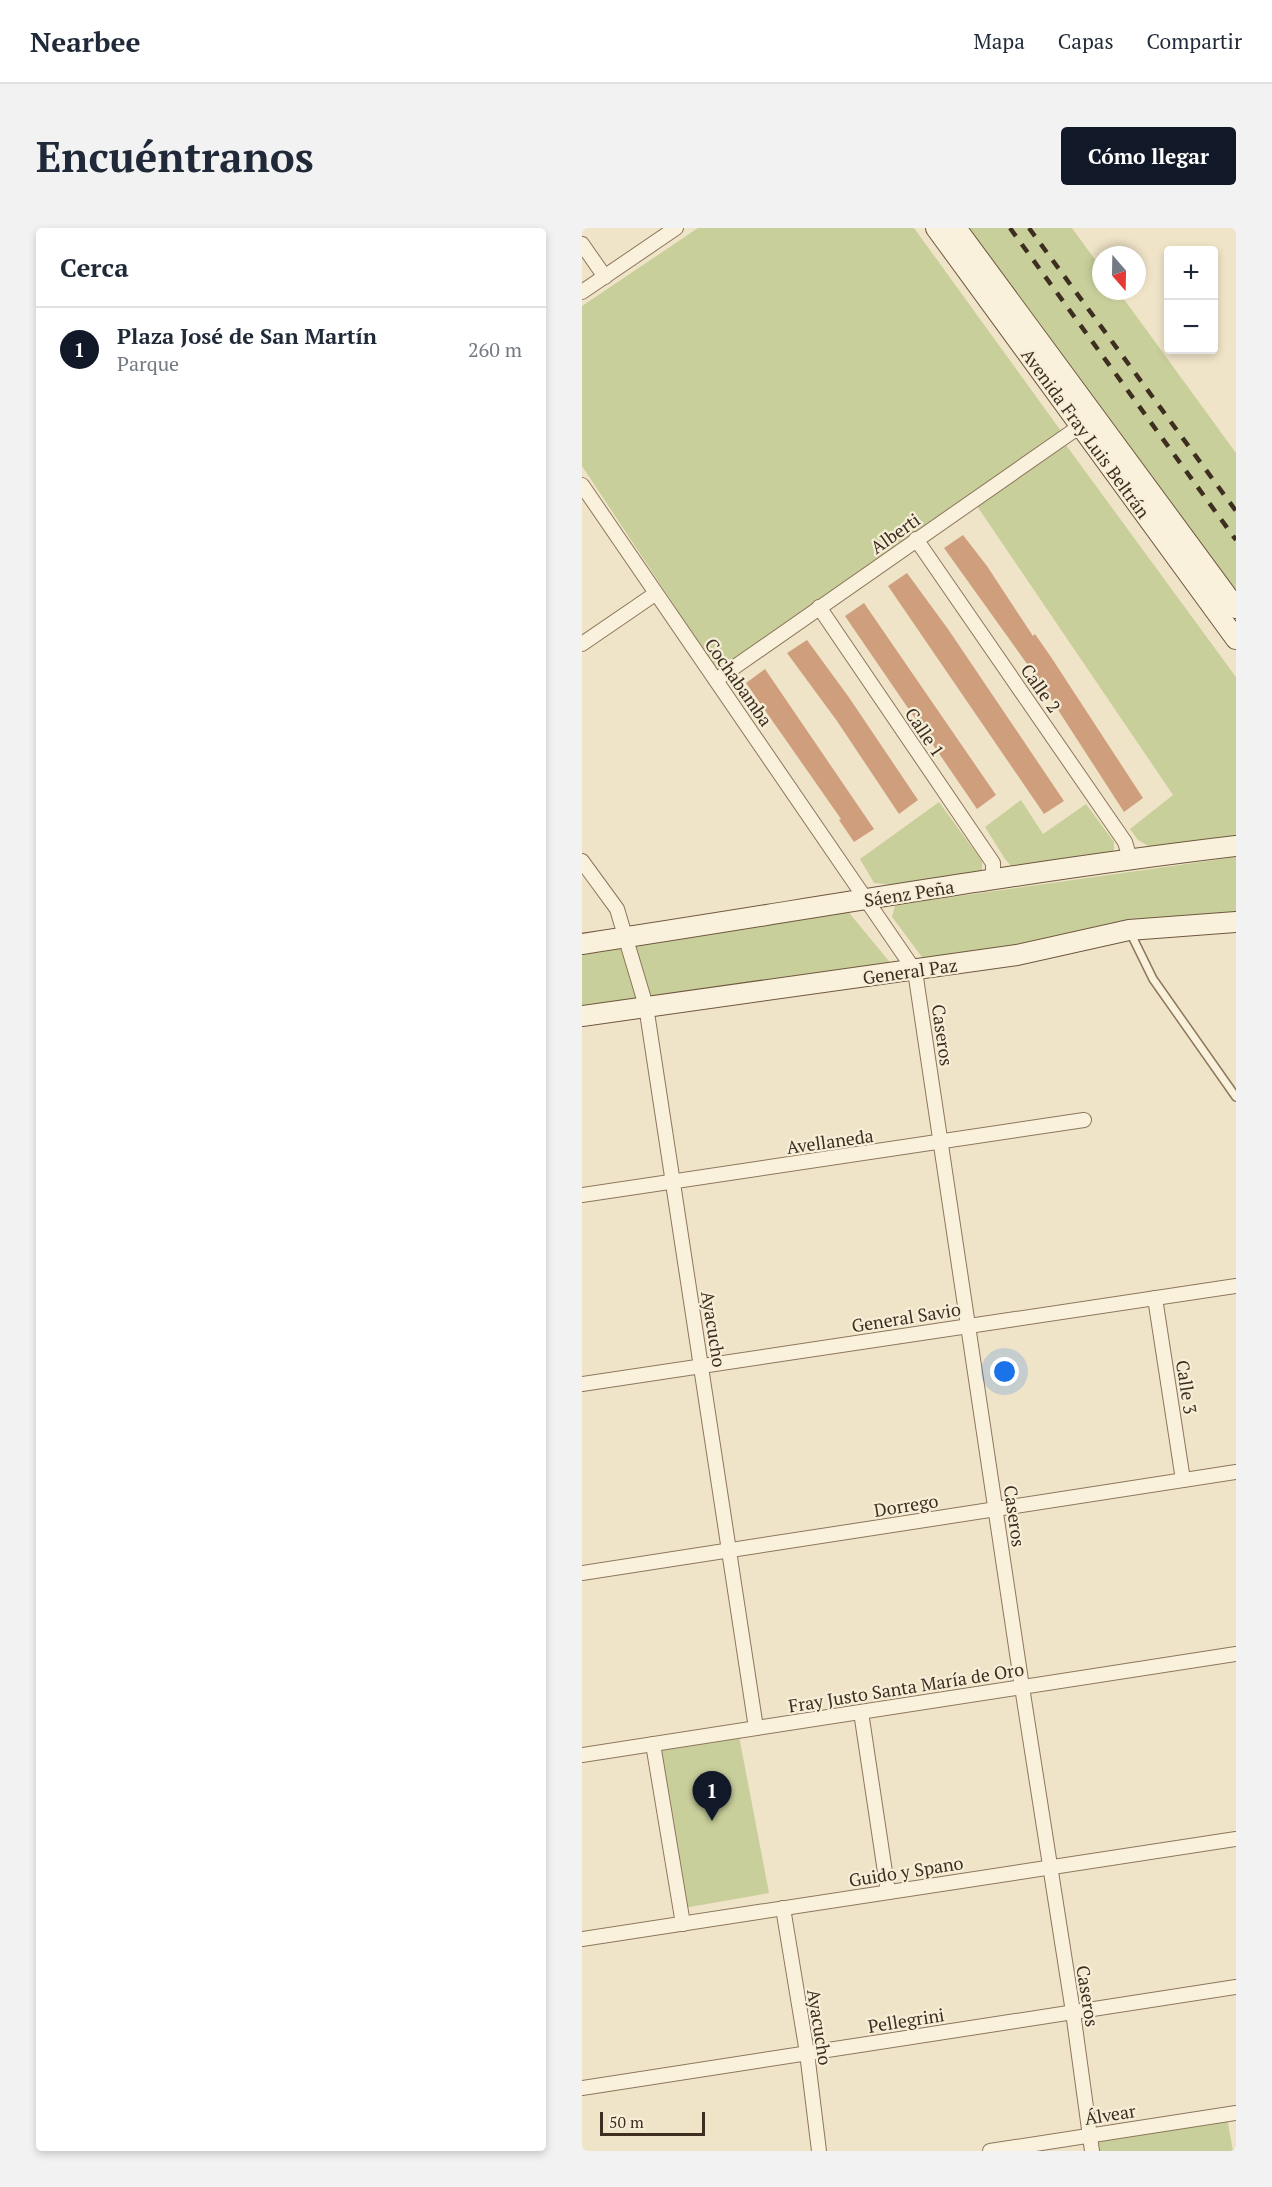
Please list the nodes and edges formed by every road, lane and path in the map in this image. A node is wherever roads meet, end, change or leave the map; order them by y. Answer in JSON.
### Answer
{"nodes":[{"id":1,"x":676,"y":228,"type":"edge"},
{"id":2,"x":936,"y":228,"type":"edge"},
{"id":3,"x":956,"y":228,"type":"edge"},
{"id":4,"x":582,"y":244,"type":"edge"},
{"id":5,"x":605,"y":277,"type":"junction"},
{"id":6,"x":582,"y":292,"type":"edge"},
{"id":7,"x":1088,"y":420,"type":"junction"},
{"id":8,"x":582,"y":485,"type":"edge"},
{"id":9,"x":916,"y":539,"type":"junction"},
{"id":10,"x":655,"y":594,"type":"junction"},
{"id":11,"x":819,"y":607,"type":"junction"},
{"id":12,"x":1236,"y":608,"type":"edge"},
{"id":13,"x":1236,"y":639,"type":"edge"},
{"id":14,"x":582,"y":644,"type":"edge"},
{"id":15,"x":716,"y":680,"type":"junction"},
{"id":16,"x":1236,"y":846,"type":"edge"},
{"id":17,"x":1130,"y":859,"type":"junction"},
{"id":18,"x":582,"y":861,"type":"edge"},
{"id":19,"x":993,"y":879,"type":"junction"},
{"id":20,"x":866,"y":900,"type":"junction"},
{"id":21,"x":1236,"y":922,"type":"edge"},
{"id":22,"x":1129,"y":930,"type":"junction"},
{"id":23,"x":624,"y":938,"type":"junction"},
{"id":24,"x":582,"y":944,"type":"edge"},
{"id":25,"x":915,"y":971,"type":"junction"},
{"id":26,"x":646,"y":1006,"type":"junction"},
{"id":27,"x":582,"y":1016,"type":"edge"},
{"id":28,"x":1236,"y":1097,"type":"edge"},
{"id":29,"x":1084,"y":1119,"type":"dead end"},
{"id":30,"x":940,"y":1143,"type":"junction"},
{"id":31,"x":674,"y":1182,"type":"junction"},
{"id":32,"x":582,"y":1195,"type":"edge"},
{"id":33,"x":1236,"y":1286,"type":"edge"},
{"id":34,"x":1155,"y":1298,"type":"junction"},
{"id":35,"x":968,"y":1326,"type":"junction"},
{"id":36,"x":702,"y":1366,"type":"junction"},
{"id":37,"x":582,"y":1384,"type":"edge"},
{"id":38,"x":1236,"y":1472,"type":"edge"},
{"id":39,"x":1183,"y":1480,"type":"junction"},
{"id":40,"x":996,"y":1509,"type":"junction"},
{"id":41,"x":730,"y":1550,"type":"junction"},
{"id":42,"x":582,"y":1573,"type":"edge"},
{"id":43,"x":1236,"y":1654,"type":"edge"},
{"id":44,"x":1022,"y":1687,"type":"junction"},
{"id":45,"x":861,"y":1712,"type":"junction"},
{"id":46,"x":756,"y":1728,"type":"junction"},
{"id":47,"x":653,"y":1744,"type":"junction"},
{"id":48,"x":582,"y":1755,"type":"edge"},
{"id":49,"x":1236,"y":1839,"type":"edge"},
{"id":50,"x":1049,"y":1868,"type":"junction"},
{"id":51,"x":888,"y":1892,"type":"junction"},
{"id":52,"x":783,"y":1908,"type":"junction"},
{"id":53,"x":682,"y":1924,"type":"junction"},
{"id":54,"x":582,"y":1939,"type":"edge"},
{"id":55,"x":1236,"y":1987,"type":"edge"},
{"id":56,"x":1073,"y":2012,"type":"junction"},
{"id":57,"x":807,"y":2053,"type":"junction"},
{"id":58,"x":582,"y":2088,"type":"edge"},
{"id":59,"x":1236,"y":2113,"type":"edge"},
{"id":60,"x":1089,"y":2136,"type":"junction"},
{"id":61,"x":819,"y":2151,"type":"edge"},
{"id":62,"x":990,"y":2151,"type":"edge"},
{"id":63,"x":1092,"y":2151,"type":"edge"}],
"edges":[{"from":1,"to":5,"type":"street"},
{"from":2,"to":7,"type":"street","name":"Avenida Fray Luis Beltrán"},
{"from":3,"to":7,"type":"street","name":"Avenida Fray Luis Beltrán"},
{"from":4,"to":5,"type":"street"},
{"from":5,"to":6,"type":"street"},
{"from":7,"to":9,"type":"street","name":"Alberti"},
{"from":7,"to":12,"type":"street","name":"Avenida Fray Luis Beltrán"},
{"from":7,"to":13,"type":"street","name":"Avenida Fray Luis Beltrán"},
{"from":8,"to":10,"type":"street","name":"Cochabamba"},
{"from":9,"to":11,"type":"street","name":"Alberti"},
{"from":9,"to":17,"type":"street","name":"Calle 2"},
{"from":10,"to":14,"type":"street"},
{"from":10,"to":15,"type":"street","name":"Cochabamba"},
{"from":11,"to":15,"type":"street","name":"Alberti"},
{"from":11,"to":19,"type":"street","name":"Calle 1"},
{"from":15,"to":20,"type":"street","name":"Cochabamba"},
{"from":16,"to":17,"type":"street","name":"Sáenz Peña"},
{"from":17,"to":19,"type":"street","name":"Sáenz Peña"},
{"from":18,"to":23,"type":"street","name":"Ayacucho"},
{"from":19,"to":20,"type":"street","name":"Sáenz Peña"},
{"from":20,"to":23,"type":"street","name":"Sáenz Peña"},
{"from":20,"to":25,"type":"street","name":"Caseros"},
{"from":21,"to":22,"type":"street","name":"General Paz"},
{"from":22,"to":25,"type":"street","name":"General Paz"},
{"from":22,"to":28,"type":"lane"},
{"from":23,"to":24,"type":"street","name":"Sáenz Peña"},
{"from":23,"to":26,"type":"street","name":"Ayacucho"},
{"from":25,"to":26,"type":"street","name":"General Paz"},
{"from":25,"to":30,"type":"street","name":"Caseros"},
{"from":26,"to":27,"type":"street","name":"General Paz"},
{"from":26,"to":31,"type":"street","name":"Ayacucho"},
{"from":29,"to":30,"type":"street","name":"Avellaneda"},
{"from":30,"to":31,"type":"street","name":"Avellaneda"},
{"from":30,"to":35,"type":"street","name":"Caseros"},
{"from":31,"to":32,"type":"street","name":"Avellaneda"},
{"from":31,"to":36,"type":"street","name":"Ayacucho"},
{"from":33,"to":34,"type":"street","name":"General Savio"},
{"from":34,"to":35,"type":"street","name":"General Savio"},
{"from":34,"to":39,"type":"street","name":"Calle 3"},
{"from":35,"to":36,"type":"street","name":"General Savio"},
{"from":35,"to":40,"type":"street","name":"Caseros"},
{"from":36,"to":37,"type":"street","name":"General Savio"},
{"from":36,"to":41,"type":"street","name":"Ayacucho"},
{"from":38,"to":39,"type":"street","name":"Dorrego"},
{"from":39,"to":40,"type":"street","name":"Dorrego"},
{"from":40,"to":41,"type":"street","name":"Dorrego"},
{"from":40,"to":44,"type":"street","name":"Caseros"},
{"from":41,"to":42,"type":"street","name":"Dorrego"},
{"from":41,"to":46,"type":"street","name":"Ayacucho"},
{"from":43,"to":44,"type":"street","name":"Fray Justo Santa María de Oro"},
{"from":44,"to":45,"type":"street","name":"Fray Justo Santa María de Oro"},
{"from":44,"to":50,"type":"street","name":"Caseros"},
{"from":45,"to":46,"type":"street","name":"Fray Justo Santa María de Oro"},
{"from":45,"to":51,"type":"street"},
{"from":46,"to":47,"type":"street","name":"Fray Justo Santa María de Oro"},
{"from":47,"to":48,"type":"street","name":"Fray Justo Santa María de Oro"},
{"from":47,"to":53,"type":"street"},
{"from":49,"to":50,"type":"street","name":"Guido y Spano"},
{"from":50,"to":51,"type":"street","name":"Guido y Spano"},
{"from":50,"to":56,"type":"street","name":"Caseros"},
{"from":51,"to":52,"type":"street","name":"Guido y Spano"},
{"from":52,"to":53,"type":"street","name":"Guido y Spano"},
{"from":52,"to":57,"type":"street","name":"Ayacucho"},
{"from":53,"to":54,"type":"street","name":"Guido y Spano"},
{"from":55,"to":56,"type":"street","name":"Pellegrini"},
{"from":56,"to":57,"type":"street","name":"Pellegrini"},
{"from":56,"to":60,"type":"street","name":"Caseros"},
{"from":57,"to":58,"type":"street","name":"Pellegrini"},
{"from":57,"to":61,"type":"street","name":"Ayacucho"},
{"from":59,"to":60,"type":"street","name":"Álvear"},
{"from":60,"to":62,"type":"street","name":"Álvear"},
{"from":60,"to":63,"type":"street","name":"Caseros"}]}
